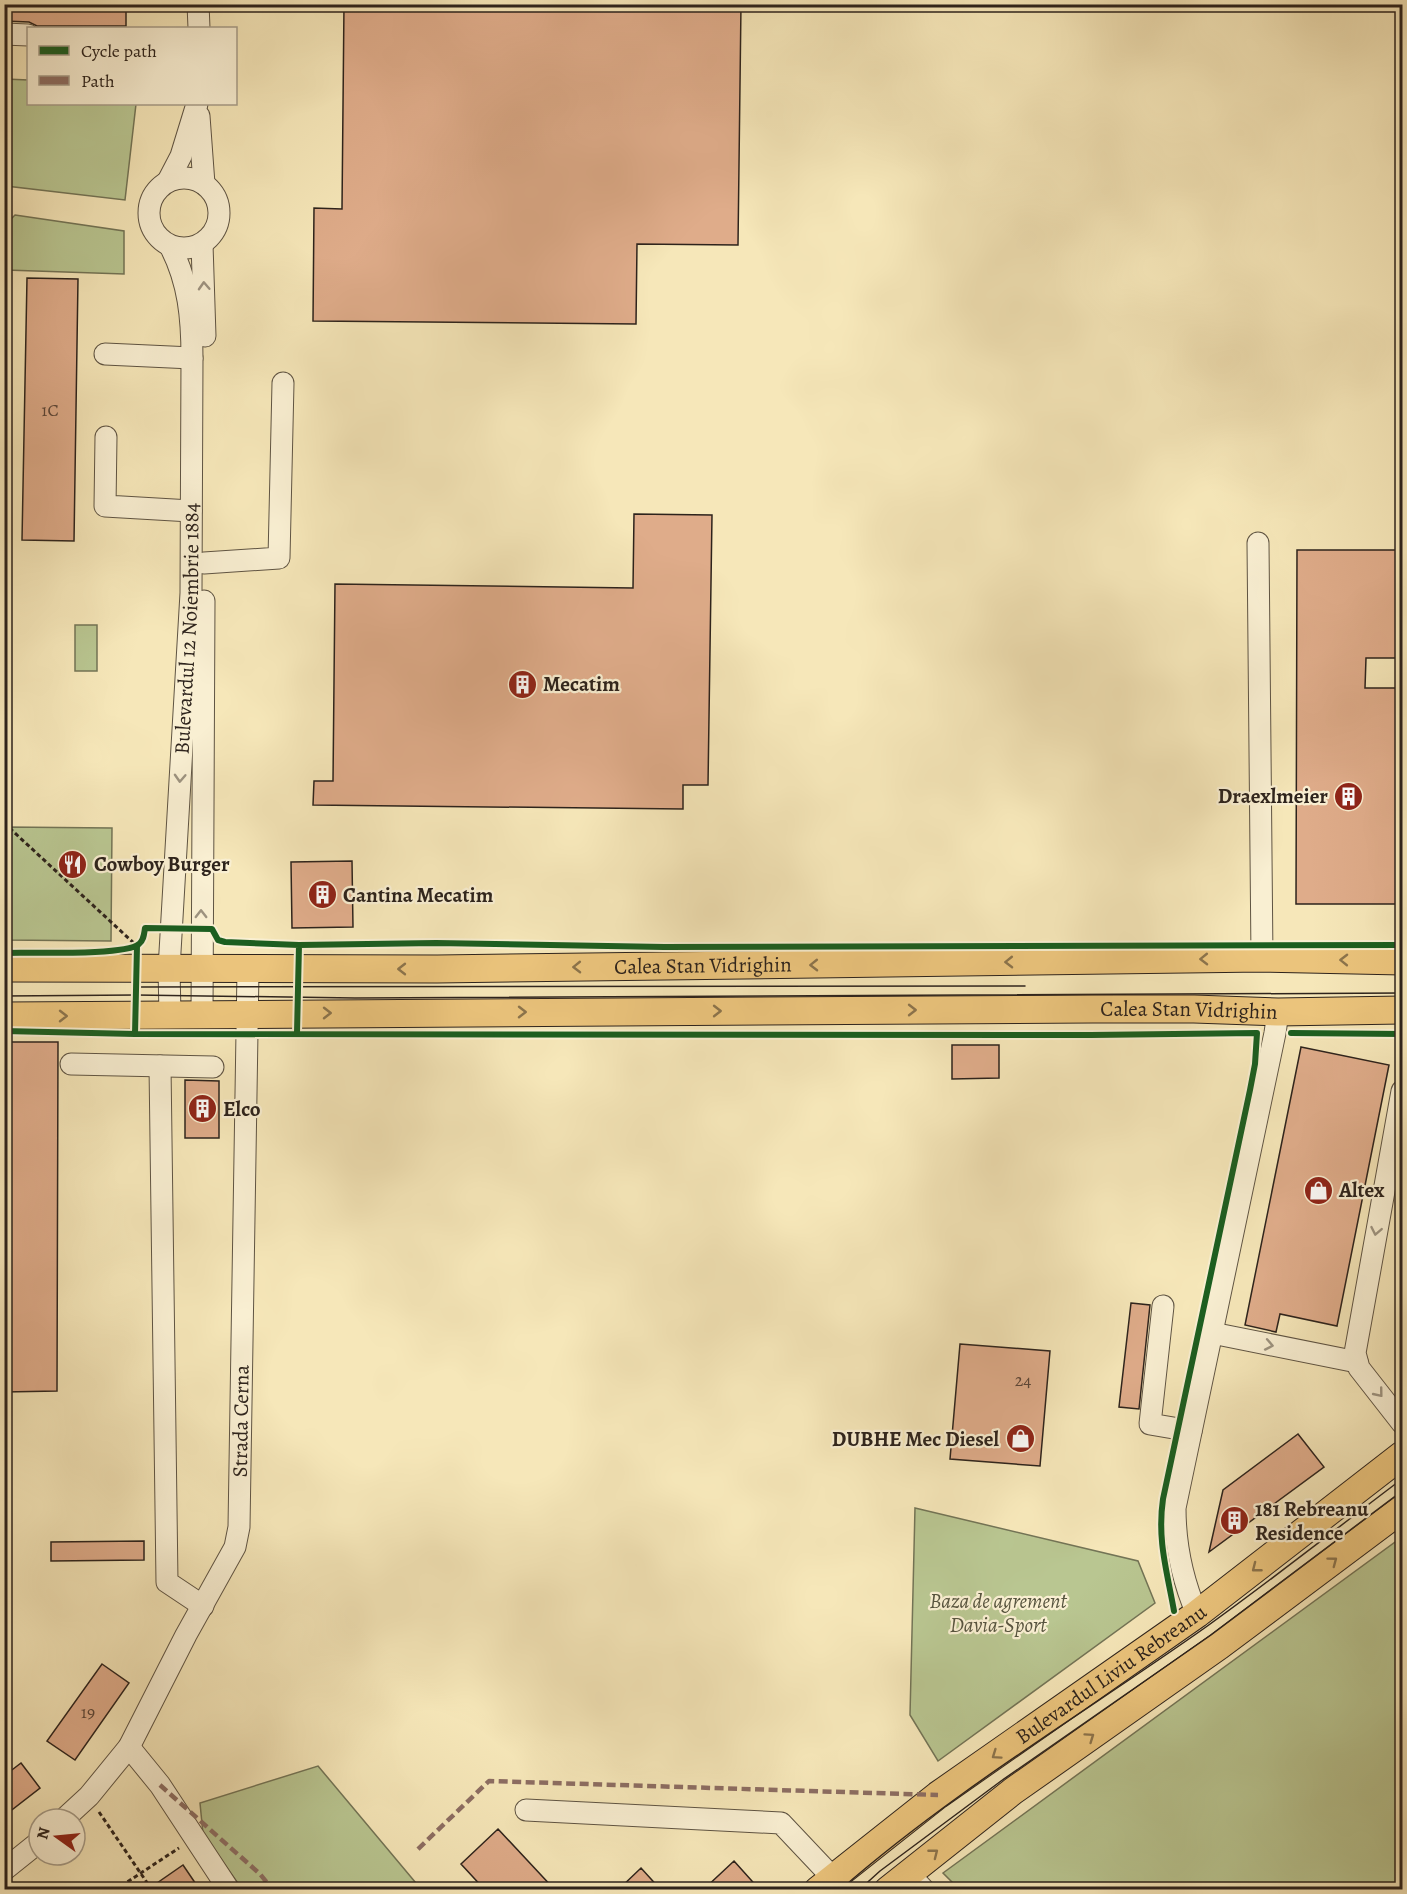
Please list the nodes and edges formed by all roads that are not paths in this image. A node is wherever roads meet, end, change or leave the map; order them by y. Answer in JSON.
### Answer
{"nodes":[{"id":1,"x":198,"y":4,"type":"edge"},
{"id":2,"x":199,"y":27,"type":"edge"},
{"id":3,"x":4,"y":34,"type":"edge"},
{"id":4,"x":27,"y":35,"type":"edge"},
{"id":5,"x":197,"y":105,"type":"edge"},
{"id":6,"x":197,"y":105,"type":"edge"},
{"id":7,"x":168,"y":181,"type":"junction"},
{"id":8,"x":204,"y":184,"type":"junction"},
{"id":9,"x":202,"y":244,"type":"junction"},
{"id":10,"x":170,"y":246,"type":"junction"},
{"id":11,"x":105,"y":354,"type":"dead end"},
{"id":12,"x":192,"y":358,"type":"junction"},
{"id":13,"x":283,"y":383,"type":"dead end"},
{"id":14,"x":106,"y":437,"type":"dead end"},
{"id":15,"x":191,"y":511,"type":"junction"},
{"id":16,"x":1258,"y":543,"type":"dead end"},
{"id":17,"x":204,"y":562,"type":"junction"},
{"id":18,"x":1262,"y":958,"type":"junction"},
{"id":19,"x":1402,"y":961,"type":"edge"},
{"id":20,"x":4,"y":968,"type":"edge"},
{"id":21,"x":169,"y":969,"type":"junction"},
{"id":22,"x":201,"y":969,"type":"junction"},
{"id":23,"x":248,"y":970,"type":"junction"},
{"id":24,"x":1278,"y":1012,"type":"junction"},
{"id":25,"x":1400,"y":1012,"type":"edge"},
{"id":26,"x":248,"y":1014,"type":"junction"},
{"id":27,"x":170,"y":1015,"type":"junction"},
{"id":28,"x":202,"y":1015,"type":"junction"},
{"id":29,"x":4,"y":1016,"type":"edge"},
{"id":30,"x":71,"y":1064,"type":"dead end"},
{"id":31,"x":160,"y":1066,"type":"junction"},
{"id":32,"x":213,"y":1067,"type":"dead end"},
{"id":33,"x":1402,"y":1091,"type":"edge"},
{"id":34,"x":1163,"y":1306,"type":"dead end"},
{"id":35,"x":1212,"y":1333,"type":"junction"},
{"id":36,"x":1357,"y":1362,"type":"junction"},
{"id":37,"x":1402,"y":1423,"type":"edge"},
{"id":38,"x":1191,"y":1431,"type":"junction"},
{"id":39,"x":1402,"y":1455,"type":"edge"},
{"id":40,"x":1402,"y":1509,"type":"edge"},
{"id":41,"x":203,"y":1606,"type":"junction"},
{"id":42,"x":1197,"y":1614,"type":"junction"},
{"id":43,"x":129,"y":1747,"type":"junction"},
{"id":44,"x":77,"y":1807,"type":"edge"},
{"id":45,"x":526,"y":1809,"type":"dead end"},
{"id":46,"x":27,"y":1852,"type":"edge"},
{"id":47,"x":4,"y":1870,"type":"edge"},
{"id":48,"x":825,"y":1883,"type":"edge"},
{"id":49,"x":907,"y":1884,"type":"edge"},
{"id":50,"x":229,"y":1890,"type":"edge"}],
"edges":[{"from":1,"to":2,"type":"street"},
{"from":3,"to":4,"type":"street"},
{"from":5,"to":7,"type":"street"},
{"from":6,"to":8,"type":"street"},
{"from":7,"to":8,"type":"street"},
{"from":7,"to":10,"type":"street"},
{"from":8,"to":9,"type":"street"},
{"from":9,"to":10,"type":"street"},
{"from":17,"to":9,"type":"street","name":"Bulevardul 12 Noiembrie 1884","one_way":true},
{"from":10,"to":12,"type":"street","name":"Bulevardul 12 Noiembrie 1884"},
{"from":11,"to":12,"type":"street"},
{"from":12,"to":15,"type":"street","name":"Bulevardul 12 Noiembrie 1884"},
{"from":13,"to":17,"type":"street"},
{"from":14,"to":15,"type":"street"},
{"from":15,"to":21,"type":"street","name":"Bulevardul 12 Noiembrie 1884","one_way":true},
{"from":16,"to":18,"type":"street"},
{"from":22,"to":17,"type":"street","name":"Bulevardul 12 Noiembrie 1884","one_way":true},
{"from":19,"to":18,"type":"main road","name":"Calea Stan Vidrighin","one_way":true},
{"from":18,"to":23,"type":"main road","name":"Calea Stan Vidrighin","one_way":true},
{"from":20,"to":21,"type":"main road","name":"Calea Stan Vidrighin"},
{"from":21,"to":22,"type":"main road","name":"Calea Stan Vidrighin"},
{"from":21,"to":27,"type":"street","name":"Bulevardul 12 Noiembrie 1884"},
{"from":22,"to":23,"type":"main road","name":"Calea Stan Vidrighin"},
{"from":22,"to":28,"type":"street","name":"Bulevardul 12 Noiembrie 1884"},
{"from":23,"to":26,"type":"street","name":"Strada Cerna"},
{"from":24,"to":25,"type":"main road","name":"Calea Stan Vidrighin"},
{"from":26,"to":24,"type":"main road","name":"Calea Stan Vidrighin","one_way":true},
{"from":24,"to":35,"type":"street"},
{"from":26,"to":28,"type":"main road","name":"Calea Stan Vidrighin"},
{"from":26,"to":41,"type":"street","name":"Strada Cerna"},
{"from":27,"to":28,"type":"main road","name":"Calea Stan Vidrighin"},
{"from":29,"to":27,"type":"main road","name":"Calea Stan Vidrighin","one_way":true},
{"from":30,"to":31,"type":"street"},
{"from":31,"to":32,"type":"street"},
{"from":31,"to":41,"type":"street"},
{"from":33,"to":36,"type":"street","one_way":true},
{"from":34,"to":38,"type":"street"},
{"from":35,"to":36,"type":"street","one_way":true},
{"from":35,"to":38,"type":"street"},
{"from":36,"to":37,"type":"street","one_way":true},
{"from":38,"to":42,"type":"street"},
{"from":39,"to":42,"type":"main road","name":"Bulevardul Liviu Rebreanu","one_way":true},
{"from":49,"to":40,"type":"main road","name":"Bulevardul Liviu Rebreanu","one_way":true},
{"from":41,"to":43,"type":"street","name":"Strada Cerna"},
{"from":42,"to":48,"type":"main road","name":"Bulevardul Liviu Rebreanu","one_way":true},
{"from":43,"to":44,"type":"street","name":"Strada Cerna"},
{"from":43,"to":50,"type":"street"},
{"from":45,"to":48,"type":"street"},
{"from":46,"to":47,"type":"street"}]}
